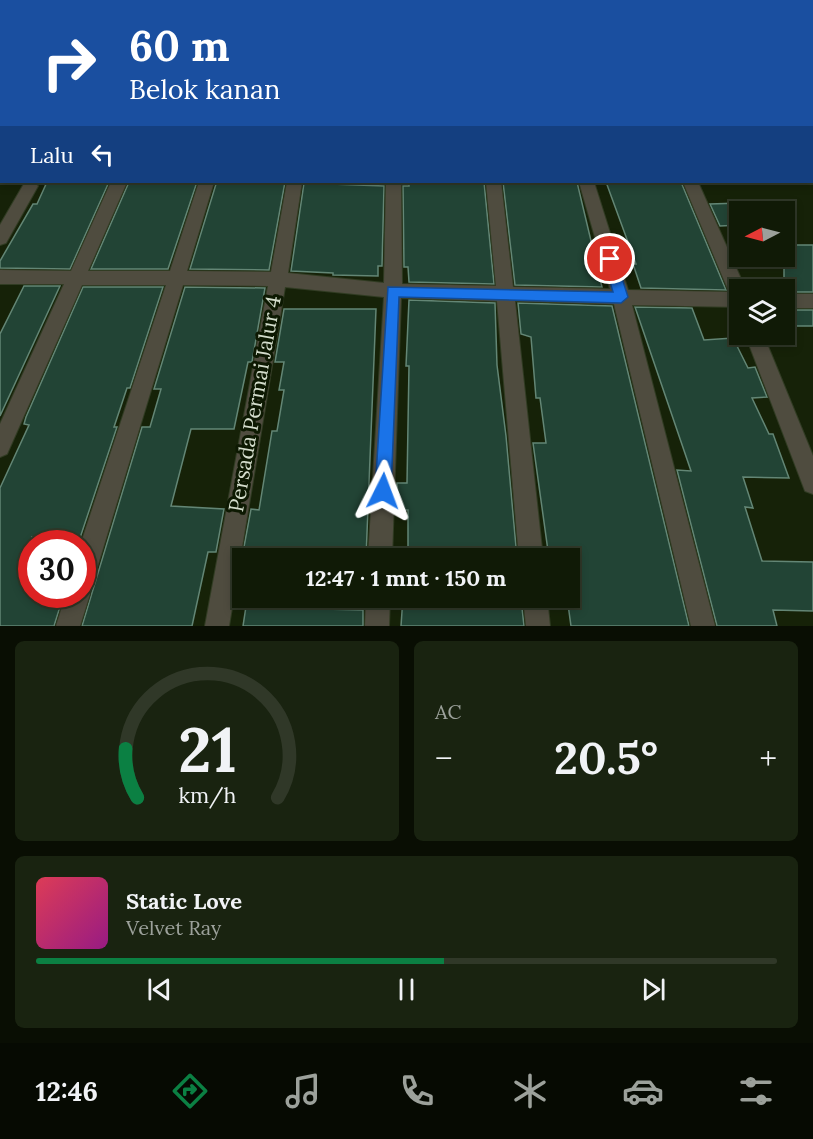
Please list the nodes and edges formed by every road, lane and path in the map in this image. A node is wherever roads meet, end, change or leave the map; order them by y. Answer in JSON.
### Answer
{"nodes":[{"id":1,"x":119,"y":183,"type":"edge"},
{"id":2,"x":207,"y":183,"type":"edge"},
{"id":3,"x":295,"y":183,"type":"edge"},
{"id":4,"x":394,"y":183,"type":"edge"},
{"id":5,"x":494,"y":183,"type":"edge"},
{"id":6,"x":588,"y":183,"type":"edge"},
{"id":7,"x":691,"y":183,"type":"edge"},
{"id":8,"x":30,"y":186,"type":"dead end"},
{"id":9,"x":0,"y":239,"type":"edge"},
{"id":10,"x":0,"y":277,"type":"edge"},
{"id":11,"x":77,"y":279,"type":"junction"},
{"id":12,"x":175,"y":279,"type":"junction"},
{"id":13,"x":277,"y":279,"type":"junction"},
{"id":14,"x":732,"y":279,"type":"edge"},
{"id":15,"x":393,"y":291,"type":"junction"},
{"id":16,"x":506,"y":294,"type":"junction"},
{"id":17,"x":621,"y":297,"type":"junction"},
{"id":18,"x":729,"y":298,"type":"edge"},
{"id":19,"x":795,"y":301,"type":"edge"},
{"id":20,"x":813,"y":301,"type":"edge"},
{"id":21,"x":758,"y":345,"type":"edge"},
{"id":22,"x":0,"y":447,"type":"edge"},
{"id":23,"x":813,"y":483,"type":"edge"},
{"id":24,"x":96,"y":533,"type":"edge"},
{"id":25,"x":380,"y":548,"type":"edge"},
{"id":26,"x":530,"y":548,"type":"edge"},
{"id":27,"x":74,"y":608,"type":"edge"},
{"id":28,"x":377,"y":608,"type":"edge"},
{"id":29,"x":536,"y":608,"type":"edge"},
{"id":30,"x":68,"y":626,"type":"edge"},
{"id":31,"x":217,"y":626,"type":"edge"},
{"id":32,"x":376,"y":626,"type":"edge"},
{"id":33,"x":538,"y":626,"type":"edge"},
{"id":34,"x":702,"y":626,"type":"edge"}],
"edges":[{"from":1,"to":11,"type":"street"},
{"from":2,"to":12,"type":"street"},
{"from":3,"to":13,"type":"street","name":"Persada Permai Jalur 4"},
{"from":4,"to":15,"type":"street"},
{"from":5,"to":16,"type":"street"},
{"from":6,"to":17,"type":"street"},
{"from":7,"to":14,"type":"street"},
{"from":8,"to":9,"type":"street"},
{"from":10,"to":11,"type":"street"},
{"from":11,"to":12,"type":"street"},
{"from":11,"to":22,"type":"street"},
{"from":12,"to":13,"type":"street"},
{"from":12,"to":24,"type":"street"},
{"from":13,"to":15,"type":"street"},
{"from":13,"to":31,"type":"street","name":"Persada Permai Jalur 4"},
{"from":15,"to":16,"type":"street"},
{"from":15,"to":25,"type":"street"},
{"from":16,"to":17,"type":"street"},
{"from":16,"to":26,"type":"street"},
{"from":17,"to":18,"type":"street"},
{"from":17,"to":34,"type":"street"},
{"from":19,"to":20,"type":"street"},
{"from":21,"to":23,"type":"street"},
{"from":27,"to":30,"type":"street"},
{"from":28,"to":32,"type":"street"},
{"from":29,"to":33,"type":"street"}]}
